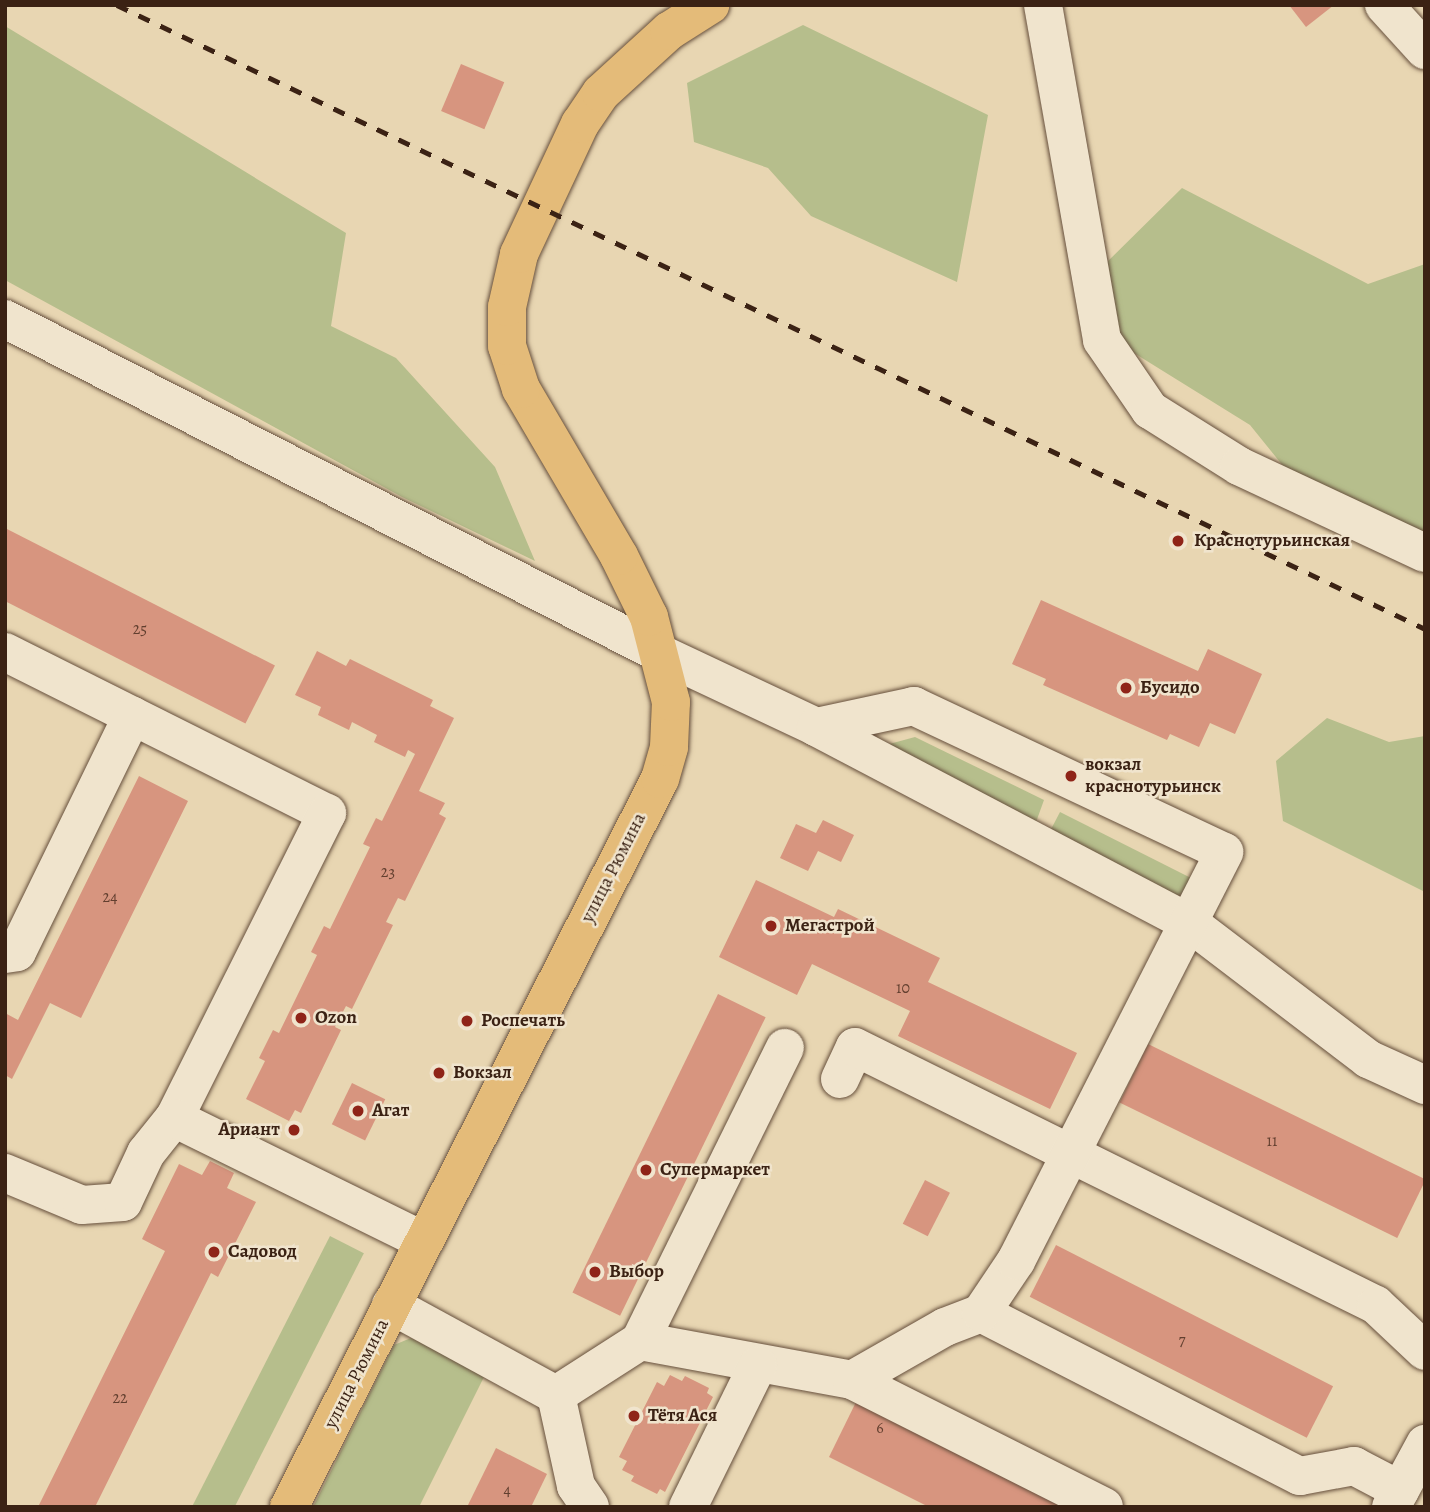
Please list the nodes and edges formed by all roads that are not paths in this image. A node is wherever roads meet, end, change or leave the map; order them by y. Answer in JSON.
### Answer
{"nodes":[{"id":1,"x":710,"y":5,"type":"edge"},
{"id":2,"x":1043,"y":5,"type":"edge"},
{"id":3,"x":1384,"y":5,"type":"edge"},
{"id":4,"x":1419,"y":41,"type":"edge"},
{"id":5,"x":5,"y":319,"type":"edge"},
{"id":6,"x":1425,"y":553,"type":"edge"},
{"id":7,"x":5,"y":652,"type":"edge"},
{"id":8,"x":659,"y":653,"type":"junction"},
{"id":9,"x":132,"y":716,"type":"junction"},
{"id":10,"x":816,"y":727,"type":"junction"},
{"id":11,"x":1191,"y":924,"type":"junction"},
{"id":12,"x":5,"y":954,"type":"edge"},
{"id":13,"x":785,"y":1048,"type":"dead end"},
{"id":14,"x":840,"y":1079,"type":"dead end"},
{"id":15,"x":1425,"y":1085,"type":"edge"},
{"id":16,"x":174,"y":1118,"type":"junction"},
{"id":17,"x":1070,"y":1152,"type":"junction"},
{"id":18,"x":5,"y":1172,"type":"edge"},
{"id":19,"x":424,"y":1241,"type":"junction"},
{"id":20,"x":391,"y":1305,"type":"junction"},
{"id":21,"x":981,"y":1313,"type":"junction"},
{"id":22,"x":640,"y":1341,"type":"junction"},
{"id":23,"x":1425,"y":1351,"type":"edge"},
{"id":24,"x":758,"y":1366,"type":"junction"},
{"id":25,"x":852,"y":1380,"type":"junction"},
{"id":26,"x":556,"y":1395,"type":"junction"},
{"id":27,"x":1425,"y":1444,"type":"edge"},
{"id":28,"x":1396,"y":1499,"type":"edge"},
{"id":29,"x":289,"y":1507,"type":"edge"},
{"id":30,"x":590,"y":1507,"type":"edge"},
{"id":31,"x":688,"y":1507,"type":"edge"},
{"id":32,"x":1104,"y":1507,"type":"edge"}],
"edges":[{"from":1,"to":8,"type":"main road","name":"улица Рюмина"},
{"from":2,"to":6,"type":"street"},
{"from":3,"to":4,"type":"street"},
{"from":5,"to":8,"type":"street"},
{"from":7,"to":9,"type":"street"},
{"from":8,"to":10,"type":"street"},
{"from":8,"to":19,"type":"main road","name":"улица Рюмина"},
{"from":9,"to":12,"type":"street"},
{"from":9,"to":16,"type":"street"},
{"from":10,"to":11,"type":"street"},
{"from":10,"to":11,"type":"street"},
{"from":11,"to":15,"type":"street"},
{"from":11,"to":17,"type":"street"},
{"from":13,"to":22,"type":"street"},
{"from":14,"to":17,"type":"street"},
{"from":16,"to":18,"type":"street"},
{"from":16,"to":19,"type":"street"},
{"from":17,"to":21,"type":"street"},
{"from":17,"to":23,"type":"street"},
{"from":19,"to":20,"type":"main road","name":"улица Рюмина"},
{"from":20,"to":26,"type":"street"},
{"from":20,"to":29,"type":"main road","name":"улица Рюмина"},
{"from":21,"to":25,"type":"street"},
{"from":21,"to":28,"type":"street"},
{"from":22,"to":24,"type":"street"},
{"from":22,"to":26,"type":"street"},
{"from":24,"to":25,"type":"street"},
{"from":24,"to":31,"type":"street"},
{"from":25,"to":32,"type":"street"},
{"from":26,"to":30,"type":"street"},
{"from":27,"to":28,"type":"street"}]}
